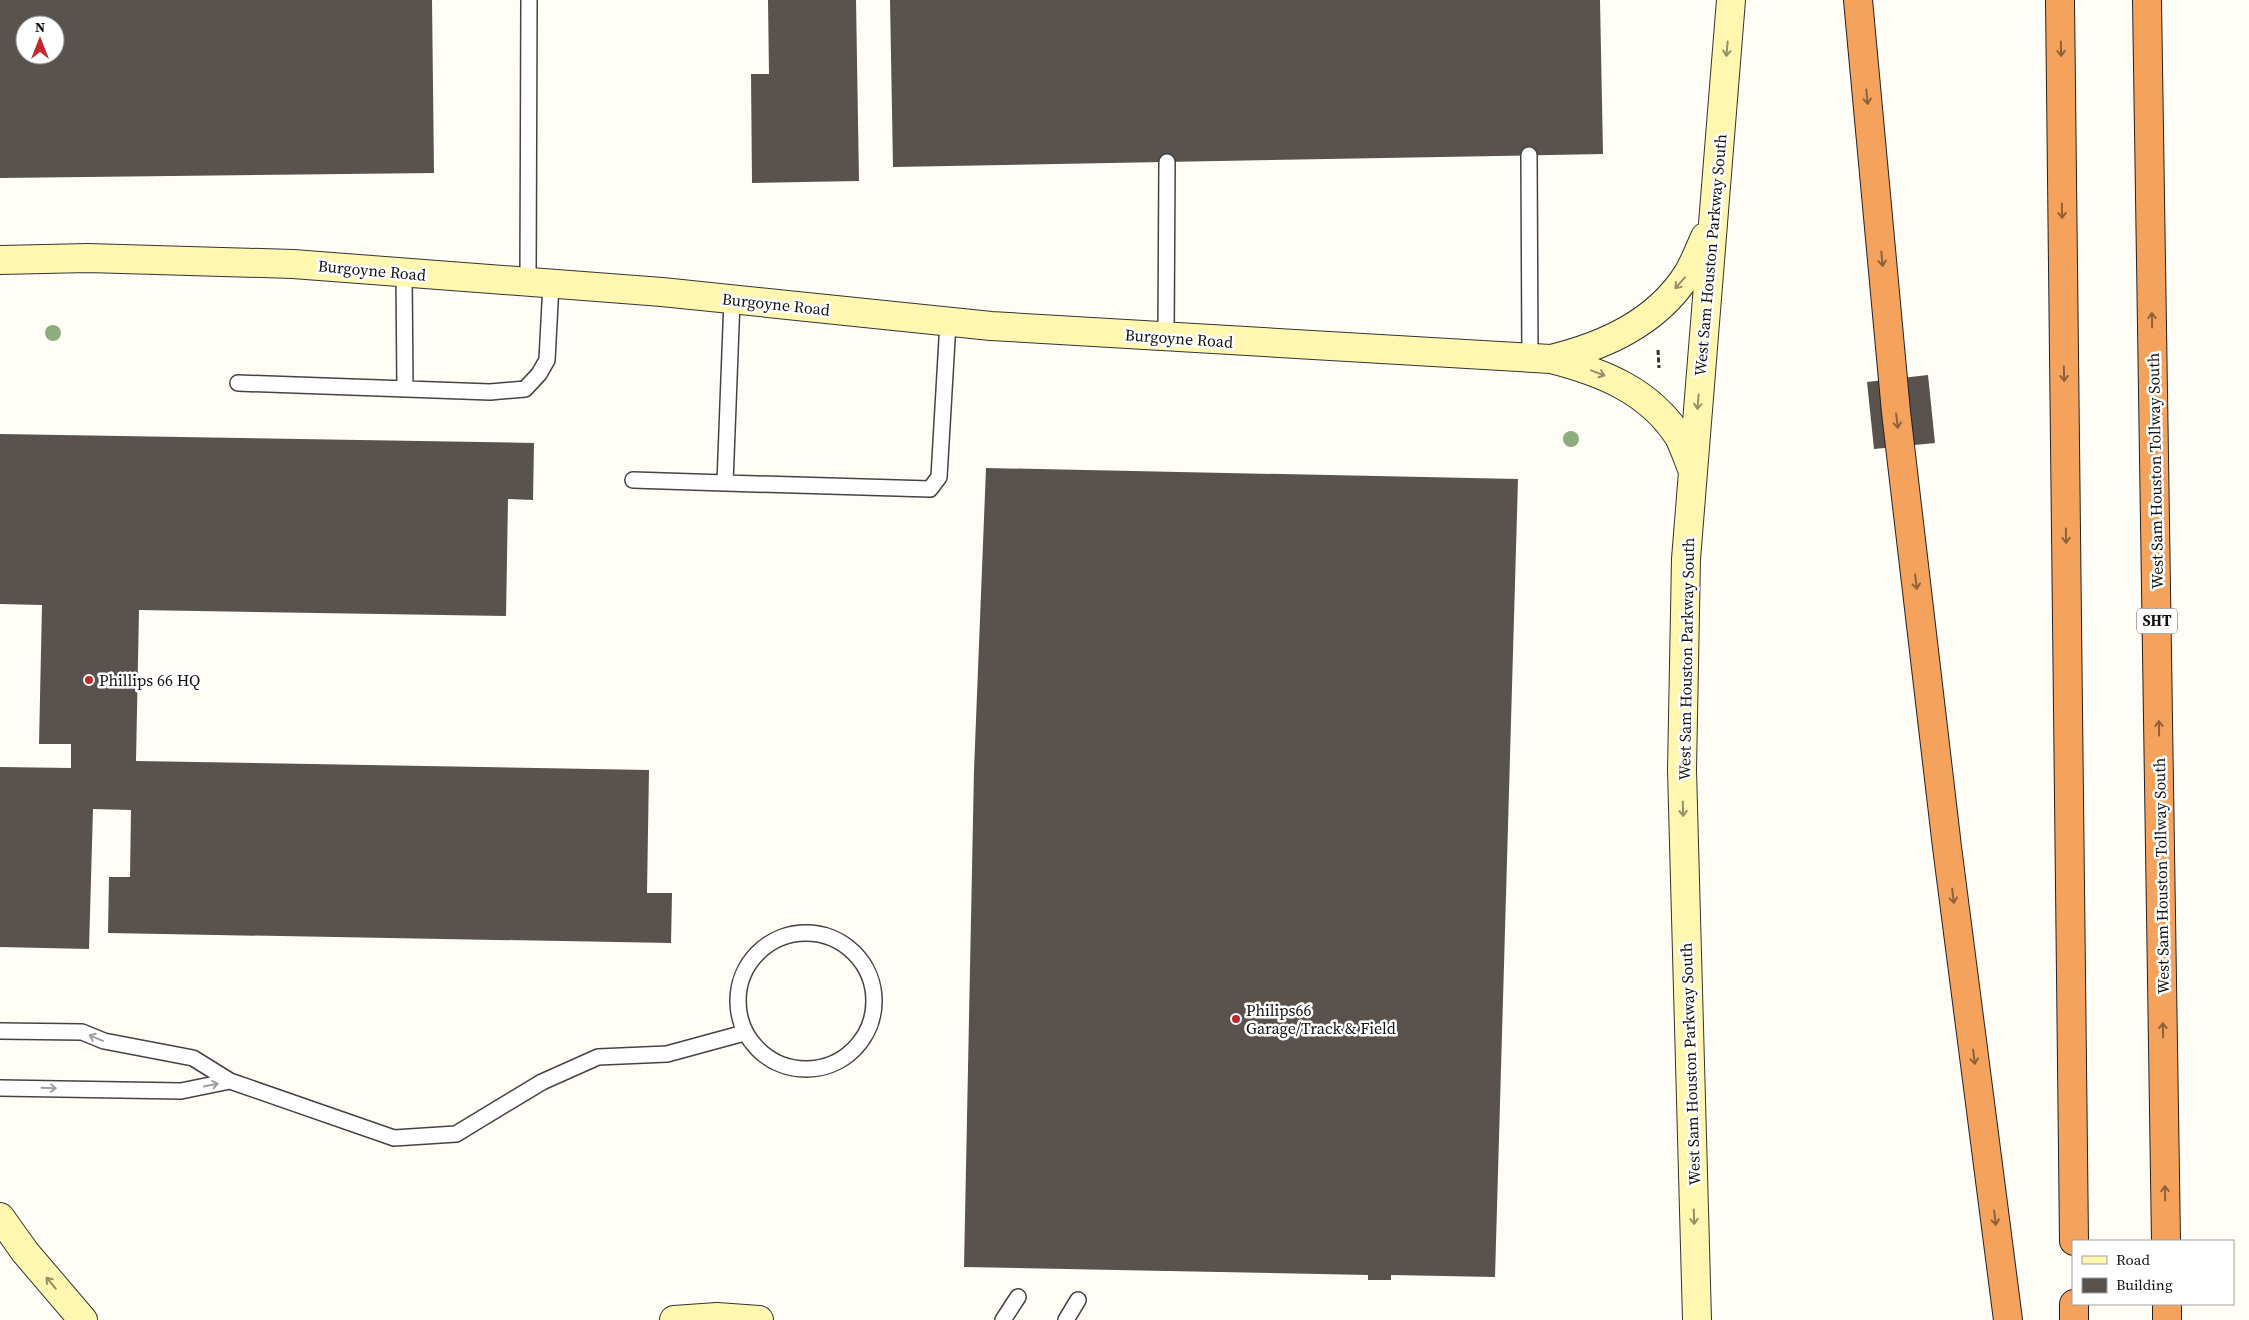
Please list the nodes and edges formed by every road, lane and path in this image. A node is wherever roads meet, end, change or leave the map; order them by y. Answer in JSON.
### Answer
{"nodes":[{"id":1,"x":528,"y":0,"type":"edge"},
{"id":2,"x":1731,"y":0,"type":"edge"},
{"id":3,"x":1858,"y":0,"type":"edge"},
{"id":4,"x":2060,"y":0,"type":"edge"},
{"id":5,"x":2147,"y":0,"type":"edge"},
{"id":6,"x":1529,"y":155,"type":"dead end"},
{"id":7,"x":1167,"y":162,"type":"dead end"},
{"id":8,"x":1715,"y":189,"type":"junction"},
{"id":9,"x":0,"y":260,"type":"edge"},
{"id":10,"x":404,"y":273,"type":"junction"},
{"id":11,"x":539,"y":283,"type":"junction"},
{"id":12,"x":732,"y":300,"type":"junction"},
{"id":13,"x":948,"y":322,"type":"junction"},
{"id":14,"x":1166,"y":337,"type":"junction"},
{"id":15,"x":1658,"y":344,"type":"dead end"},
{"id":16,"x":1541,"y":359,"type":"junction"},
{"id":17,"x":1659,"y":377,"type":"dead end"},
{"id":18,"x":238,"y":383,"type":"dead end"},
{"id":19,"x":405,"y":389,"type":"junction"},
{"id":20,"x":1692,"y":470,"type":"junction"},
{"id":21,"x":633,"y":480,"type":"dead end"},
{"id":22,"x":725,"y":483,"type":"junction"},
{"id":23,"x":0,"y":1031,"type":"edge"},
{"id":24,"x":744,"y":1033,"type":"junction"},
{"id":25,"x":230,"y":1081,"type":"junction"},
{"id":26,"x":0,"y":1088,"type":"edge"},
{"id":27,"x":0,"y":1218,"type":"edge"},
{"id":28,"x":2074,"y":1240,"type":"edge"},
{"id":29,"x":2166,"y":1240,"type":"edge"},
{"id":30,"x":1018,"y":1296,"type":"dead end"},
{"id":31,"x":1078,"y":1300,"type":"dead end"},
{"id":32,"x":2074,"y":1305,"type":"edge"},
{"id":33,"x":2167,"y":1305,"type":"edge"},
{"id":34,"x":689,"y":1319,"type":"edge"},
{"id":35,"x":83,"y":1320,"type":"edge"},
{"id":36,"x":759,"y":1320,"type":"edge"},
{"id":37,"x":1003,"y":1320,"type":"edge"},
{"id":38,"x":1066,"y":1320,"type":"edge"},
{"id":39,"x":1697,"y":1320,"type":"edge"},
{"id":40,"x":2008,"y":1320,"type":"edge"},
{"id":41,"x":2074,"y":1320,"type":"edge"},
{"id":42,"x":2167,"y":1320,"type":"edge"}],
"edges":[{"from":1,"to":11,"type":"lane"},
{"from":2,"to":8,"type":"street","name":"West Sam Houston Parkway South","one_way":true},
{"from":3,"to":40,"type":"highway","one_way":true},
{"from":4,"to":28,"type":"highway","one_way":true},
{"from":29,"to":5,"type":"highway","name":"West Sam Houston Tollway South","number":"SHT","one_way":true},
{"from":6,"to":16,"type":"lane"},
{"from":7,"to":14,"type":"lane"},
{"from":8,"to":16,"type":"street","name":"Burgoyne Road","one_way":true},
{"from":8,"to":20,"type":"street","name":"West Sam Houston Parkway South","one_way":true},
{"from":9,"to":10,"type":"street","name":"Burgoyne Road"},
{"from":10,"to":11,"type":"street","name":"Burgoyne Road"},
{"from":10,"to":19,"type":"lane"},
{"from":11,"to":12,"type":"street","name":"Burgoyne Road"},
{"from":11,"to":19,"type":"lane"},
{"from":12,"to":13,"type":"street","name":"Burgoyne Road"},
{"from":12,"to":22,"type":"lane"},
{"from":13,"to":14,"type":"street","name":"Burgoyne Road"},
{"from":13,"to":22,"type":"lane"},
{"from":14,"to":16,"type":"street","name":"Burgoyne Road"},
{"from":15,"to":17,"type":"path"},
{"from":16,"to":20,"type":"street","name":"Burgoyne Road","one_way":true},
{"from":18,"to":19,"type":"lane"},
{"from":20,"to":39,"type":"street","name":"West Sam Houston Parkway South","one_way":true},
{"from":21,"to":22,"type":"lane"},
{"from":25,"to":23,"type":"lane","one_way":true},
{"from":24,"to":24,"type":"lane"},
{"from":24,"to":25,"type":"lane"},
{"from":26,"to":25,"type":"lane","one_way":true},
{"from":35,"to":27,"type":"street","one_way":true},
{"from":30,"to":37,"type":"lane"},
{"from":31,"to":38,"type":"lane"},
{"from":32,"to":41,"type":"highway"},
{"from":33,"to":42,"type":"highway"},
{"from":34,"to":36,"type":"street"}]}
